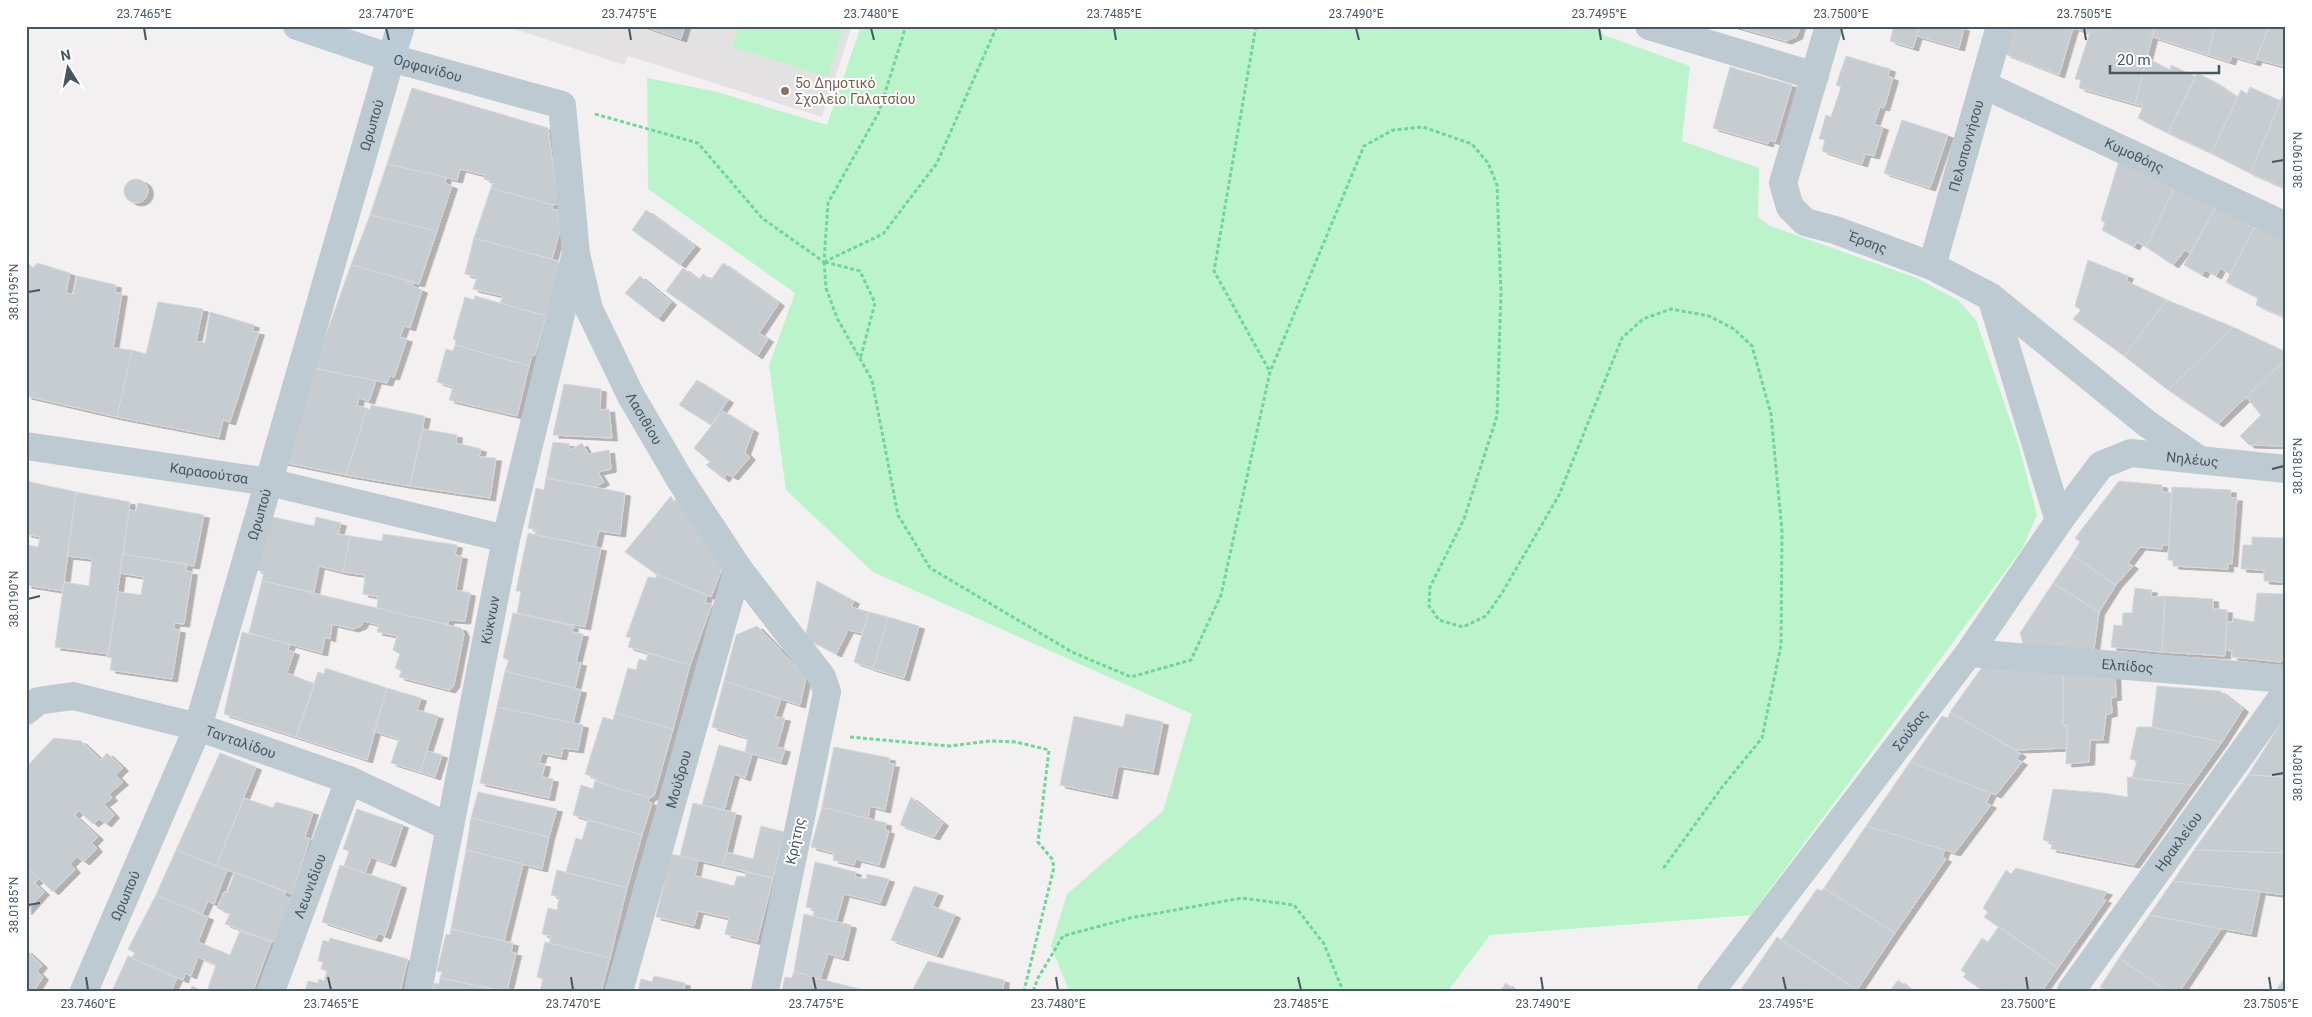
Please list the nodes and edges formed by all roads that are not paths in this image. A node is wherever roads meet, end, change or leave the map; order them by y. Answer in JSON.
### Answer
{"nodes":[{"id":1,"x":297,"y":26,"type":"edge"},
{"id":2,"x":401,"y":26,"type":"edge"},
{"id":3,"x":1649,"y":26,"type":"edge"},
{"id":4,"x":1829,"y":26,"type":"edge"},
{"id":5,"x":2000,"y":26,"type":"edge"},
{"id":6,"x":391,"y":58,"type":"junction"},
{"id":7,"x":1815,"y":76,"type":"junction"},
{"id":8,"x":1984,"y":85,"type":"junction"},
{"id":9,"x":562,"y":105,"type":"joint"},
{"id":10,"x":2286,"y":226,"type":"edge"},
{"id":11,"x":576,"y":254,"type":"junction"},
{"id":12,"x":1932,"y":266,"type":"junction"},
{"id":13,"x":1991,"y":297,"type":"junction"},
{"id":14,"x":26,"y":446,"type":"edge"},
{"id":15,"x":2198,"y":459,"type":"junction"},
{"id":16,"x":2101,"y":465,"type":"joint"},
{"id":17,"x":2286,"y":469,"type":"edge"},
{"id":18,"x":269,"y":482,"type":"junction"},
{"id":19,"x":2059,"y":521,"type":"junction"},
{"id":20,"x":506,"y":539,"type":"junction"},
{"id":21,"x":738,"y":568,"type":"junction"},
{"id":22,"x":1969,"y":653,"type":"junction"},
{"id":23,"x":2286,"y":679,"type":"edge"},
{"id":24,"x":827,"y":692,"type":"joint"},
{"id":25,"x":2286,"y":692,"type":"edge"},
{"id":26,"x":26,"y":711,"type":"edge"},
{"id":27,"x":198,"y":727,"type":"junction"},
{"id":28,"x":349,"y":780,"type":"junction"},
{"id":29,"x":450,"y":828,"type":"junction"},
{"id":30,"x":84,"y":991,"type":"edge"},
{"id":31,"x":271,"y":991,"type":"edge"},
{"id":32,"x":418,"y":991,"type":"edge"},
{"id":33,"x":619,"y":991,"type":"edge"},
{"id":34,"x":764,"y":991,"type":"edge"},
{"id":35,"x":1711,"y":991,"type":"edge"},
{"id":36,"x":2071,"y":991,"type":"edge"}],
"edges":[{"from":1,"to":6,"type":"street","name":"Ορφανίδου"},
{"from":2,"to":6,"type":"street","name":"Ωρωπού"},
{"from":3,"to":7,"type":"street"},
{"from":4,"to":7,"type":"street","name":"Έρσης"},
{"from":5,"to":8,"type":"street","name":"Πελοποννήσου"},
{"from":6,"to":9,"type":"street","name":"Ορφανίδου"},
{"from":6,"to":18,"type":"street","name":"Ωρωπού"},
{"from":7,"to":12,"type":"street","name":"Έρσης"},
{"from":8,"to":10,"type":"street","name":"Κυμοθόης"},
{"from":8,"to":12,"type":"street","name":"Πελοποννήσου"},
{"from":9,"to":11,"type":"street","name":"Λασιθίου"},
{"from":11,"to":20,"type":"street","name":"Κύκνων"},
{"from":11,"to":21,"type":"street","name":"Λασιθίου"},
{"from":12,"to":13,"type":"street","name":"Έρσης"},
{"from":13,"to":15,"type":"street","name":"Έρσης"},
{"from":13,"to":19,"type":"street"},
{"from":14,"to":18,"type":"street","name":"Καρασούτσα"},
{"from":15,"to":16,"type":"street","name":"Νηλέως"},
{"from":15,"to":17,"type":"street","name":"Νηλέως"},
{"from":16,"to":19,"type":"street","name":"Σούδας"},
{"from":18,"to":20,"type":"street","name":"Καρασούτσα"},
{"from":18,"to":27,"type":"street","name":"Ωρωπού"},
{"from":19,"to":22,"type":"street","name":"Σούδας"},
{"from":20,"to":29,"type":"street","name":"Κύκνων"},
{"from":21,"to":24,"type":"street","name":"Λασιθίου"},
{"from":21,"to":33,"type":"street","name":"Μούδρου"},
{"from":22,"to":23,"type":"street","name":"Ελπίδος"},
{"from":22,"to":35,"type":"street","name":"Σούδας"},
{"from":24,"to":34,"type":"street","name":"Κρήτης"},
{"from":25,"to":36,"type":"street","name":"Ηρακλείου"},
{"from":26,"to":27,"type":"street","name":"Τανταλίδου"},
{"from":27,"to":28,"type":"street","name":"Τανταλίδου"},
{"from":27,"to":30,"type":"street","name":"Ωρωπού"},
{"from":28,"to":29,"type":"street","name":"Τανταλίδου"},
{"from":28,"to":31,"type":"street","name":"Λεωνιδίου"},
{"from":29,"to":32,"type":"street","name":"Κύκνων"}]}
